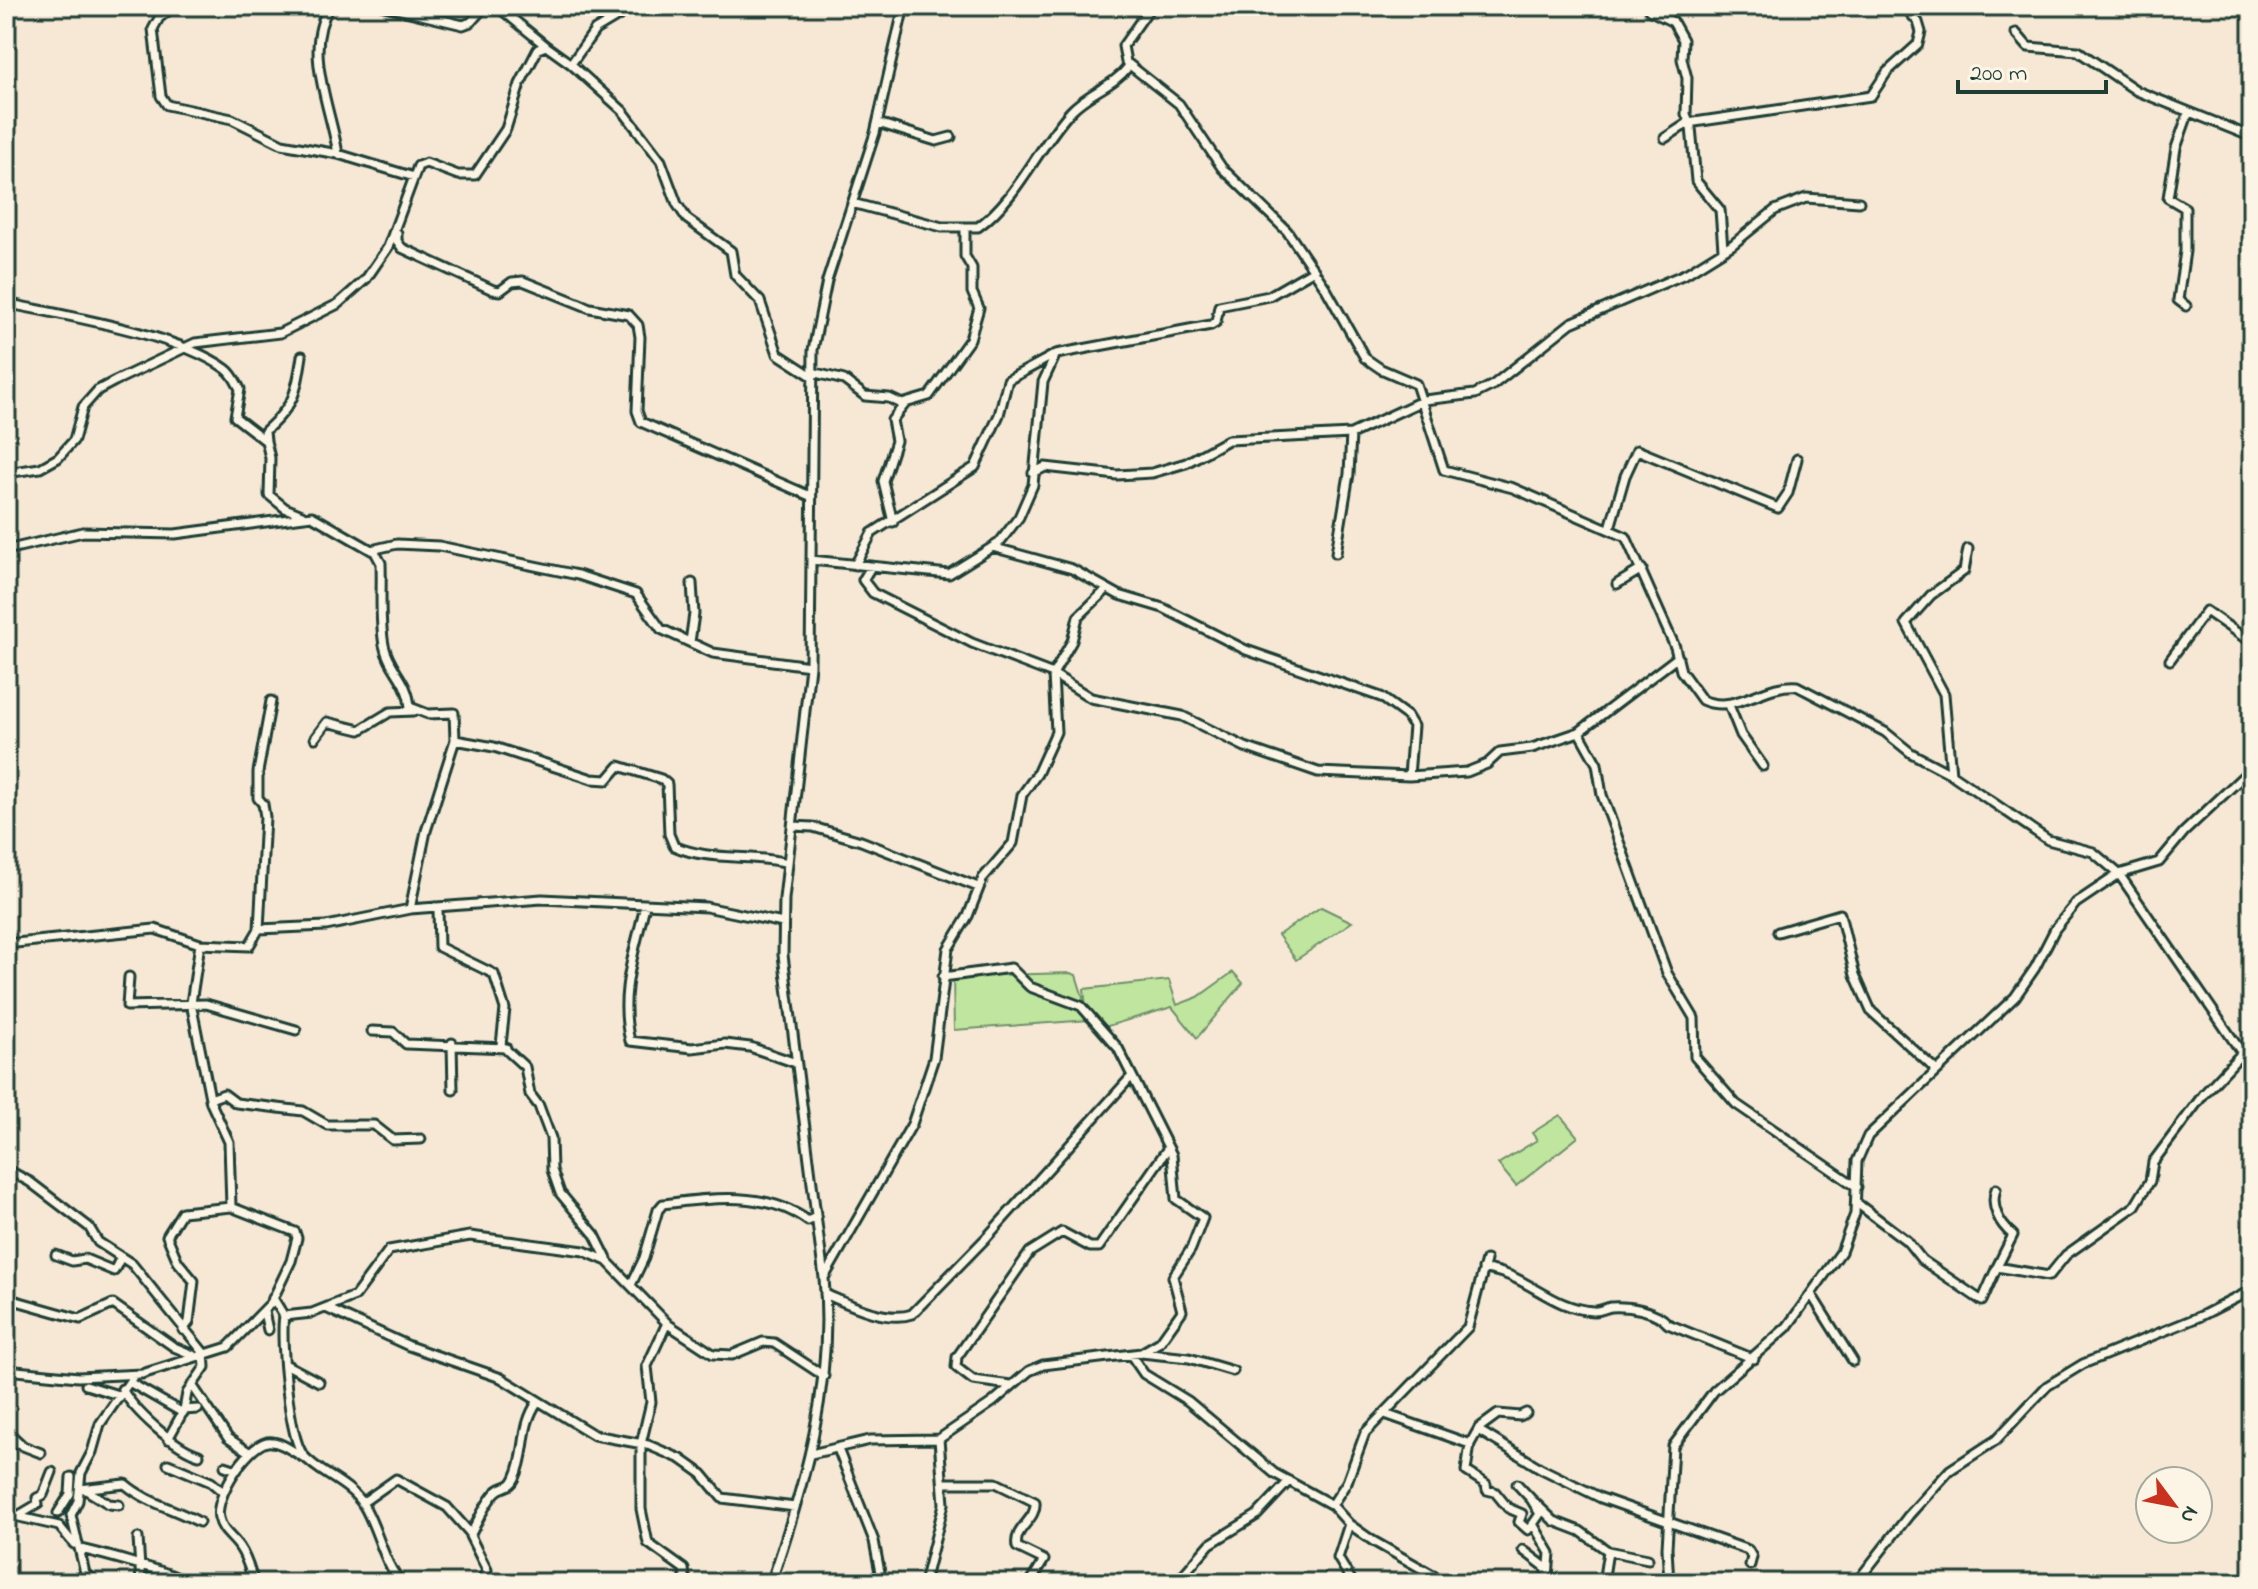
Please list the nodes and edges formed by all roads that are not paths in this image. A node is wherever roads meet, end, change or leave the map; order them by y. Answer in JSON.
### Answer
{"nodes":[{"id":1,"x":174,"y":6,"type":"edge"},
{"id":2,"x":330,"y":6,"type":"edge"},
{"id":3,"x":384,"y":6,"type":"edge"},
{"id":4,"x":485,"y":6,"type":"edge"},
{"id":5,"x":497,"y":6,"type":"edge"},
{"id":6,"x":635,"y":6,"type":"edge"},
{"id":7,"x":904,"y":6,"type":"edge"},
{"id":8,"x":1151,"y":6,"type":"edge"},
{"id":9,"x":1904,"y":6,"type":"edge"},
{"id":10,"x":1651,"y":7,"type":"edge"},
{"id":11,"x":2016,"y":33,"type":"dead end"},
{"id":12,"x":546,"y":46,"type":"junction"},
{"id":13,"x":571,"y":64,"type":"junction"},
{"id":14,"x":1129,"y":66,"type":"junction"},
{"id":15,"x":2188,"y":114,"type":"junction"},
{"id":16,"x":878,"y":123,"type":"junction"},
{"id":17,"x":1689,"y":123,"type":"junction"},
{"id":18,"x":951,"y":137,"type":"dead end"},
{"id":19,"x":2252,"y":137,"type":"edge"},
{"id":20,"x":1665,"y":138,"type":"dead end"},
{"id":21,"x":338,"y":154,"type":"junction"},
{"id":22,"x":414,"y":177,"type":"junction"},
{"id":23,"x":1859,"y":202,"type":"dead end"},
{"id":24,"x":852,"y":203,"type":"junction"},
{"id":25,"x":398,"y":227,"type":"junction"},
{"id":26,"x":965,"y":229,"type":"junction"},
{"id":27,"x":1723,"y":249,"type":"junction"},
{"id":28,"x":1314,"y":270,"type":"junction"},
{"id":29,"x":6,"y":303,"type":"edge"},
{"id":30,"x":2186,"y":306,"type":"dead end"},
{"id":31,"x":184,"y":347,"type":"junction"},
{"id":32,"x":1056,"y":354,"type":"junction"},
{"id":33,"x":302,"y":356,"type":"dead end"},
{"id":34,"x":812,"y":374,"type":"junction"},
{"id":35,"x":1424,"y":400,"type":"junction"},
{"id":36,"x":905,"y":404,"type":"junction"},
{"id":37,"x":1351,"y":434,"type":"junction"},
{"id":38,"x":266,"y":441,"type":"junction"},
{"id":39,"x":1797,"y":459,"type":"dead end"},
{"id":40,"x":6,"y":473,"type":"edge"},
{"id":41,"x":1033,"y":473,"type":"junction"},
{"id":42,"x":810,"y":496,"type":"junction"},
{"id":43,"x":285,"y":508,"type":"junction"},
{"id":44,"x":307,"y":516,"type":"junction"},
{"id":45,"x":275,"y":521,"type":"junction"},
{"id":46,"x":893,"y":522,"type":"junction"},
{"id":47,"x":1610,"y":528,"type":"junction"},
{"id":48,"x":992,"y":547,"type":"junction"},
{"id":49,"x":1968,"y":549,"type":"dead end"},
{"id":50,"x":6,"y":550,"type":"edge"},
{"id":51,"x":371,"y":550,"type":"junction"},
{"id":52,"x":1336,"y":553,"type":"dead end"},
{"id":53,"x":811,"y":560,"type":"junction"},
{"id":54,"x":855,"y":565,"type":"junction"},
{"id":55,"x":871,"y":567,"type":"junction"},
{"id":56,"x":1642,"y":569,"type":"junction"},
{"id":57,"x":692,"y":583,"type":"dead end"},
{"id":58,"x":1617,"y":584,"type":"dead end"},
{"id":59,"x":1107,"y":589,"type":"junction"},
{"id":60,"x":690,"y":642,"type":"junction"},
{"id":61,"x":2252,"y":643,"type":"edge"},
{"id":62,"x":1678,"y":657,"type":"junction"},
{"id":63,"x":2170,"y":660,"type":"dead end"},
{"id":64,"x":810,"y":666,"type":"junction"},
{"id":65,"x":1053,"y":674,"type":"junction"},
{"id":66,"x":271,"y":701,"type":"dead end"},
{"id":67,"x":1729,"y":705,"type":"junction"},
{"id":68,"x":415,"y":711,"type":"junction"},
{"id":69,"x":1579,"y":732,"type":"junction"},
{"id":70,"x":315,"y":738,"type":"dead end"},
{"id":71,"x":455,"y":740,"type":"junction"},
{"id":72,"x":1763,"y":766,"type":"dead end"},
{"id":73,"x":2252,"y":768,"type":"edge"},
{"id":74,"x":1951,"y":774,"type":"junction"},
{"id":75,"x":1409,"y":776,"type":"junction"},
{"id":76,"x":793,"y":826,"type":"junction"},
{"id":77,"x":788,"y":863,"type":"junction"},
{"id":78,"x":2119,"y":874,"type":"junction"},
{"id":79,"x":978,"y":887,"type":"junction"},
{"id":80,"x":645,"y":905,"type":"junction"},
{"id":81,"x":435,"y":907,"type":"junction"},
{"id":82,"x":410,"y":909,"type":"junction"},
{"id":83,"x":783,"y":923,"type":"junction"},
{"id":84,"x":259,"y":929,"type":"junction"},
{"id":85,"x":1778,"y":932,"type":"dead end"},
{"id":86,"x":6,"y":944,"type":"edge"},
{"id":87,"x":200,"y":944,"type":"junction"},
{"id":88,"x":129,"y":977,"type":"dead end"},
{"id":89,"x":943,"y":977,"type":"junction"},
{"id":90,"x":191,"y":1003,"type":"junction"},
{"id":91,"x":296,"y":1030,"type":"dead end"},
{"id":92,"x":372,"y":1031,"type":"dead end"},
{"id":93,"x":452,"y":1043,"type":"junction"},
{"id":94,"x":506,"y":1048,"type":"junction"},
{"id":95,"x":2242,"y":1053,"type":"junction"},
{"id":96,"x":796,"y":1063,"type":"junction"},
{"id":97,"x":2252,"y":1063,"type":"edge"},
{"id":98,"x":1935,"y":1069,"type":"junction"},
{"id":99,"x":1131,"y":1077,"type":"junction"},
{"id":100,"x":453,"y":1090,"type":"dead end"},
{"id":101,"x":210,"y":1099,"type":"junction"},
{"id":102,"x":421,"y":1139,"type":"dead end"},
{"id":103,"x":1168,"y":1148,"type":"junction"},
{"id":104,"x":6,"y":1169,"type":"edge"},
{"id":105,"x":1857,"y":1187,"type":"junction"},
{"id":106,"x":1996,"y":1189,"type":"dead end"},
{"id":107,"x":1858,"y":1204,"type":"junction"},
{"id":108,"x":231,"y":1207,"type":"junction"},
{"id":109,"x":816,"y":1217,"type":"junction"},
{"id":110,"x":56,"y":1255,"type":"dead end"},
{"id":111,"x":121,"y":1257,"type":"junction"},
{"id":112,"x":1486,"y":1260,"type":"dead end"},
{"id":113,"x":607,"y":1261,"type":"junction"},
{"id":114,"x":1997,"y":1267,"type":"junction"},
{"id":115,"x":1483,"y":1269,"type":"junction"},
{"id":116,"x":824,"y":1278,"type":"junction"},
{"id":117,"x":631,"y":1285,"type":"junction"},
{"id":118,"x":2252,"y":1290,"type":"edge"},
{"id":119,"x":825,"y":1294,"type":"junction"},
{"id":120,"x":1811,"y":1294,"type":"junction"},
{"id":121,"x":6,"y":1298,"type":"edge"},
{"id":122,"x":273,"y":1298,"type":"junction"},
{"id":123,"x":326,"y":1308,"type":"junction"},
{"id":124,"x":264,"y":1312,"type":"junction"},
{"id":125,"x":284,"y":1316,"type":"junction"},
{"id":126,"x":667,"y":1323,"type":"junction"},
{"id":127,"x":183,"y":1330,"type":"junction"},
{"id":128,"x":268,"y":1330,"type":"dead end"},
{"id":129,"x":1141,"y":1353,"type":"junction"},
{"id":130,"x":200,"y":1354,"type":"junction"},
{"id":131,"x":1131,"y":1355,"type":"junction"},
{"id":132,"x":1754,"y":1359,"type":"junction"},
{"id":133,"x":1853,"y":1361,"type":"dead end"},
{"id":134,"x":287,"y":1365,"type":"junction"},
{"id":135,"x":6,"y":1370,"type":"edge"},
{"id":136,"x":1233,"y":1371,"type":"dead end"},
{"id":137,"x":824,"y":1376,"type":"junction"},
{"id":138,"x":131,"y":1378,"type":"junction"},
{"id":139,"x":319,"y":1382,"type":"dead end"},
{"id":140,"x":86,"y":1385,"type":"dead end"},
{"id":141,"x":192,"y":1385,"type":"junction"},
{"id":142,"x":1011,"y":1385,"type":"junction"},
{"id":143,"x":120,"y":1392,"type":"junction"},
{"id":144,"x":143,"y":1392,"type":"junction"},
{"id":145,"x":538,"y":1401,"type":"junction"},
{"id":146,"x":198,"y":1409,"type":"dead end"},
{"id":147,"x":184,"y":1411,"type":"junction"},
{"id":148,"x":1526,"y":1413,"type":"dead end"},
{"id":149,"x":1385,"y":1414,"type":"junction"},
{"id":150,"x":1478,"y":1430,"type":"junction"},
{"id":151,"x":9,"y":1433,"type":"dead end"},
{"id":152,"x":168,"y":1439,"type":"junction"},
{"id":153,"x":939,"y":1439,"type":"junction"},
{"id":154,"x":19,"y":1443,"type":"junction"},
{"id":155,"x":6,"y":1444,"type":"edge"},
{"id":156,"x":641,"y":1444,"type":"junction"},
{"id":157,"x":1470,"y":1444,"type":"junction"},
{"id":158,"x":838,"y":1449,"type":"junction"},
{"id":159,"x":41,"y":1453,"type":"dead end"},
{"id":160,"x":250,"y":1453,"type":"junction"},
{"id":161,"x":811,"y":1454,"type":"junction"},
{"id":162,"x":199,"y":1455,"type":"dead end"},
{"id":163,"x":311,"y":1461,"type":"junction"},
{"id":164,"x":168,"y":1464,"type":"dead end"},
{"id":165,"x":225,"y":1466,"type":"dead end"},
{"id":166,"x":237,"y":1470,"type":"junction"},
{"id":167,"x":52,"y":1472,"type":"dead end"},
{"id":168,"x":71,"y":1477,"type":"dead end"},
{"id":169,"x":1289,"y":1481,"type":"junction"},
{"id":170,"x":944,"y":1483,"type":"junction"},
{"id":171,"x":1517,"y":1484,"type":"dead end"},
{"id":172,"x":80,"y":1489,"type":"junction"},
{"id":173,"x":223,"y":1492,"type":"junction"},
{"id":174,"x":1531,"y":1499,"type":"junction"},
{"id":175,"x":64,"y":1502,"type":"junction"},
{"id":176,"x":362,"y":1503,"type":"junction"},
{"id":177,"x":119,"y":1505,"type":"dead end"},
{"id":178,"x":1332,"y":1505,"type":"junction"},
{"id":179,"x":795,"y":1507,"type":"junction"},
{"id":180,"x":72,"y":1512,"type":"junction"},
{"id":181,"x":58,"y":1513,"type":"dead end"},
{"id":182,"x":11,"y":1516,"type":"edge"},
{"id":183,"x":199,"y":1522,"type":"dead end"},
{"id":184,"x":1349,"y":1524,"type":"junction"},
{"id":185,"x":1533,"y":1524,"type":"junction"},
{"id":186,"x":1669,"y":1524,"type":"junction"},
{"id":187,"x":6,"y":1532,"type":"edge"},
{"id":188,"x":471,"y":1534,"type":"junction"},
{"id":189,"x":138,"y":1538,"type":"dead end"},
{"id":190,"x":79,"y":1548,"type":"junction"},
{"id":191,"x":1523,"y":1550,"type":"dead end"},
{"id":192,"x":1608,"y":1551,"type":"junction"},
{"id":193,"x":1648,"y":1559,"type":"dead end"},
{"id":194,"x":138,"y":1563,"type":"junction"},
{"id":195,"x":129,"y":1565,"type":"junction"},
{"id":196,"x":1750,"y":1565,"type":"dead end"},
{"id":197,"x":151,"y":1571,"type":"junction"},
{"id":198,"x":1548,"y":1577,"type":"junction"},
{"id":199,"x":140,"y":1578,"type":"edge"},
{"id":200,"x":178,"y":1578,"type":"dead end"},
{"id":201,"x":397,"y":1582,"type":"edge"},
{"id":202,"x":96,"y":1583,"type":"edge"},
{"id":203,"x":254,"y":1583,"type":"edge"},
{"id":204,"x":481,"y":1583,"type":"edge"},
{"id":205,"x":686,"y":1583,"type":"edge"},
{"id":206,"x":771,"y":1583,"type":"edge"},
{"id":207,"x":882,"y":1583,"type":"edge"},
{"id":208,"x":924,"y":1583,"type":"edge"},
{"id":209,"x":1030,"y":1583,"type":"edge"},
{"id":210,"x":1176,"y":1583,"type":"edge"},
{"id":211,"x":1353,"y":1583,"type":"edge"},
{"id":212,"x":1447,"y":1583,"type":"edge"},
{"id":213,"x":1555,"y":1583,"type":"edge"},
{"id":214,"x":1603,"y":1583,"type":"edge"},
{"id":215,"x":1669,"y":1583,"type":"edge"},
{"id":216,"x":1856,"y":1583,"type":"edge"}],
"edges":[{"from":1,"to":21,"type":"street"},
{"from":2,"to":21,"type":"street"},
{"from":3,"to":4,"type":"street"},
{"from":5,"to":12,"type":"street"},
{"from":6,"to":13,"type":"street"},
{"from":7,"to":16,"type":"street"},
{"from":8,"to":14,"type":"street"},
{"from":9,"to":17,"type":"street"},
{"from":10,"to":17,"type":"street"},
{"from":11,"to":15,"type":"street"},
{"from":12,"to":13,"type":"street"},
{"from":12,"to":22,"type":"street"},
{"from":13,"to":34,"type":"street"},
{"from":14,"to":26,"type":"street"},
{"from":14,"to":28,"type":"street"},
{"from":15,"to":19,"type":"street"},
{"from":15,"to":30,"type":"street"},
{"from":16,"to":18,"type":"street"},
{"from":16,"to":24,"type":"street"},
{"from":17,"to":20,"type":"street"},
{"from":17,"to":27,"type":"street"},
{"from":21,"to":22,"type":"street"},
{"from":22,"to":25,"type":"street"},
{"from":23,"to":27,"type":"street"},
{"from":24,"to":26,"type":"street"},
{"from":24,"to":34,"type":"street"},
{"from":25,"to":31,"type":"street"},
{"from":25,"to":42,"type":"street"},
{"from":26,"to":36,"type":"street"},
{"from":27,"to":35,"type":"street"},
{"from":28,"to":32,"type":"street"},
{"from":28,"to":35,"type":"street"},
{"from":29,"to":31,"type":"street"},
{"from":31,"to":38,"type":"street"},
{"from":31,"to":40,"type":"street"},
{"from":32,"to":41,"type":"street"},
{"from":32,"to":46,"type":"street"},
{"from":33,"to":38,"type":"street"},
{"from":34,"to":36,"type":"street"},
{"from":34,"to":42,"type":"street"},
{"from":35,"to":37,"type":"street"},
{"from":35,"to":47,"type":"street"},
{"from":36,"to":46,"type":"street"},
{"from":37,"to":41,"type":"street"},
{"from":37,"to":52,"type":"street"},
{"from":38,"to":43,"type":"street"},
{"from":39,"to":47,"type":"street"},
{"from":41,"to":48,"type":"street"},
{"from":42,"to":53,"type":"street"},
{"from":43,"to":44,"type":"street"},
{"from":43,"to":45,"type":"street"},
{"from":44,"to":45,"type":"street"},
{"from":44,"to":51,"type":"street"},
{"from":45,"to":50,"type":"street"},
{"from":46,"to":54,"type":"street"},
{"from":47,"to":56,"type":"street"},
{"from":48,"to":55,"type":"street"},
{"from":48,"to":59,"type":"street"},
{"from":49,"to":74,"type":"street"},
{"from":51,"to":60,"type":"street"},
{"from":51,"to":68,"type":"street"},
{"from":53,"to":54,"type":"street"},
{"from":53,"to":64,"type":"street"},
{"from":54,"to":55,"type":"street"},
{"from":55,"to":65,"type":"street"},
{"from":56,"to":58,"type":"street"},
{"from":56,"to":62,"type":"street"},
{"from":57,"to":60,"type":"street"},
{"from":59,"to":65,"type":"street"},
{"from":59,"to":75,"type":"street"},
{"from":60,"to":64,"type":"street"},
{"from":61,"to":63,"type":"street"},
{"from":62,"to":67,"type":"street"},
{"from":62,"to":69,"type":"street"},
{"from":64,"to":76,"type":"street"},
{"from":65,"to":75,"type":"street"},
{"from":65,"to":79,"type":"street"},
{"from":66,"to":84,"type":"street"},
{"from":67,"to":72,"type":"street"},
{"from":67,"to":74,"type":"street"},
{"from":68,"to":70,"type":"street"},
{"from":68,"to":71,"type":"street"},
{"from":69,"to":75,"type":"street"},
{"from":69,"to":105,"type":"street"},
{"from":71,"to":77,"type":"street"},
{"from":71,"to":82,"type":"street"},
{"from":73,"to":78,"type":"street"},
{"from":74,"to":78,"type":"street"},
{"from":76,"to":77,"type":"street"},
{"from":76,"to":79,"type":"street"},
{"from":77,"to":83,"type":"street"},
{"from":78,"to":95,"type":"street"},
{"from":78,"to":98,"type":"street"},
{"from":79,"to":89,"type":"street"},
{"from":80,"to":81,"type":"street"},
{"from":80,"to":83,"type":"street"},
{"from":80,"to":96,"type":"street"},
{"from":81,"to":82,"type":"street"},
{"from":81,"to":94,"type":"street"},
{"from":82,"to":84,"type":"street"},
{"from":83,"to":96,"type":"street"},
{"from":84,"to":87,"type":"street"},
{"from":85,"to":98,"type":"street"},
{"from":86,"to":87,"type":"street"},
{"from":87,"to":90,"type":"street"},
{"from":88,"to":90,"type":"street"},
{"from":89,"to":99,"type":"street"},
{"from":89,"to":116,"type":"street"},
{"from":90,"to":91,"type":"street"},
{"from":90,"to":101,"type":"street"},
{"from":92,"to":93,"type":"street"},
{"from":93,"to":94,"type":"street"},
{"from":93,"to":100,"type":"street"},
{"from":94,"to":113,"type":"street"},
{"from":95,"to":97,"type":"street"},
{"from":95,"to":114,"type":"street"},
{"from":96,"to":109,"type":"street"},
{"from":98,"to":105,"type":"street"},
{"from":99,"to":103,"type":"street"},
{"from":99,"to":119,"type":"street"},
{"from":101,"to":102,"type":"street"},
{"from":101,"to":108,"type":"street"},
{"from":103,"to":129,"type":"street"},
{"from":103,"to":142,"type":"street"},
{"from":104,"to":111,"type":"street"},
{"from":105,"to":107,"type":"street"},
{"from":106,"to":114,"type":"street"},
{"from":107,"to":114,"type":"street"},
{"from":107,"to":120,"type":"street"},
{"from":108,"to":122,"type":"street"},
{"from":108,"to":127,"type":"street"},
{"from":109,"to":116,"type":"street"},
{"from":109,"to":117,"type":"street"},
{"from":110,"to":111,"type":"street"},
{"from":111,"to":127,"type":"street"},
{"from":112,"to":115,"type":"street"},
{"from":113,"to":117,"type":"street"},
{"from":113,"to":123,"type":"street"},
{"from":115,"to":132,"type":"street"},
{"from":115,"to":149,"type":"street"},
{"from":116,"to":119,"type":"street"},
{"from":117,"to":126,"type":"street"},
{"from":118,"to":216,"type":"street"},
{"from":119,"to":137,"type":"street"},
{"from":120,"to":132,"type":"street"},
{"from":120,"to":133,"type":"street"},
{"from":121,"to":130,"type":"street"},
{"from":122,"to":124,"type":"street"},
{"from":122,"to":125,"type":"street"},
{"from":123,"to":125,"type":"street"},
{"from":123,"to":145,"type":"street"},
{"from":124,"to":128,"type":"street"},
{"from":124,"to":130,"type":"street"},
{"from":125,"to":134,"type":"street"},
{"from":126,"to":137,"type":"street"},
{"from":126,"to":156,"type":"street"},
{"from":127,"to":130,"type":"street"},
{"from":129,"to":131,"type":"street"},
{"from":129,"to":136,"type":"street"},
{"from":130,"to":138,"type":"street"},
{"from":130,"to":141,"type":"street"},
{"from":131,"to":142,"type":"street"},
{"from":131,"to":169,"type":"street"},
{"from":132,"to":186,"type":"street"},
{"from":134,"to":139,"type":"street"},
{"from":134,"to":163,"type":"street"},
{"from":135,"to":138,"type":"street"},
{"from":137,"to":161,"type":"street"},
{"from":138,"to":143,"type":"street"},
{"from":138,"to":144,"type":"street"},
{"from":140,"to":143,"type":"street"},
{"from":141,"to":147,"type":"street"},
{"from":141,"to":160,"type":"street"},
{"from":142,"to":153,"type":"street"},
{"from":143,"to":144,"type":"street"},
{"from":143,"to":152,"type":"street"},
{"from":143,"to":172,"type":"street"},
{"from":144,"to":147,"type":"street"},
{"from":145,"to":156,"type":"street"},
{"from":145,"to":188,"type":"street"},
{"from":146,"to":147,"type":"street"},
{"from":147,"to":152,"type":"street"},
{"from":148,"to":150,"type":"street"},
{"from":149,"to":157,"type":"street"},
{"from":149,"to":178,"type":"street"},
{"from":150,"to":157,"type":"street"},
{"from":150,"to":186,"type":"street"},
{"from":151,"to":154,"type":"street"},
{"from":152,"to":162,"type":"street"},
{"from":153,"to":158,"type":"street"},
{"from":153,"to":170,"type":"street"},
{"from":154,"to":155,"type":"street"},
{"from":154,"to":159,"type":"street"},
{"from":156,"to":179,"type":"street"},
{"from":156,"to":205,"type":"street"},
{"from":157,"to":185,"type":"street"},
{"from":158,"to":161,"type":"street"},
{"from":158,"to":207,"type":"street"},
{"from":160,"to":163,"type":"street"},
{"from":160,"to":166,"type":"street"},
{"from":161,"to":179,"type":"street"},
{"from":163,"to":176,"type":"street"},
{"from":164,"to":173,"type":"street"},
{"from":165,"to":166,"type":"street"},
{"from":166,"to":173,"type":"street"},
{"from":167,"to":182,"type":"street"},
{"from":168,"to":175,"type":"street"},
{"from":169,"to":178,"type":"street"},
{"from":169,"to":210,"type":"street"},
{"from":170,"to":208,"type":"street"},
{"from":170,"to":209,"type":"street"},
{"from":171,"to":174,"type":"street"},
{"from":172,"to":177,"type":"street"},
{"from":172,"to":180,"type":"street"},
{"from":172,"to":183,"type":"street"},
{"from":173,"to":203,"type":"street"},
{"from":174,"to":185,"type":"street"},
{"from":174,"to":192,"type":"street"},
{"from":175,"to":180,"type":"street"},
{"from":175,"to":181,"type":"street"},
{"from":176,"to":188,"type":"street"},
{"from":176,"to":201,"type":"street"},
{"from":178,"to":184,"type":"street"},
{"from":179,"to":206,"type":"street"},
{"from":180,"to":190,"type":"street"},
{"from":182,"to":187,"type":"street"},
{"from":182,"to":190,"type":"street"},
{"from":184,"to":211,"type":"street"},
{"from":184,"to":212,"type":"street"},
{"from":185,"to":198,"type":"street"},
{"from":186,"to":196,"type":"street"},
{"from":186,"to":215,"type":"street"},
{"from":188,"to":204,"type":"street"},
{"from":189,"to":194,"type":"street"},
{"from":190,"to":195,"type":"street"},
{"from":190,"to":202,"type":"street"},
{"from":191,"to":198,"type":"street"},
{"from":192,"to":193,"type":"street"},
{"from":192,"to":214,"type":"street"},
{"from":194,"to":195,"type":"street"},
{"from":194,"to":197,"type":"street"},
{"from":194,"to":199,"type":"street"},
{"from":195,"to":199,"type":"street"},
{"from":197,"to":199,"type":"street"},
{"from":197,"to":200,"type":"street"},
{"from":198,"to":213,"type":"street"}]}
